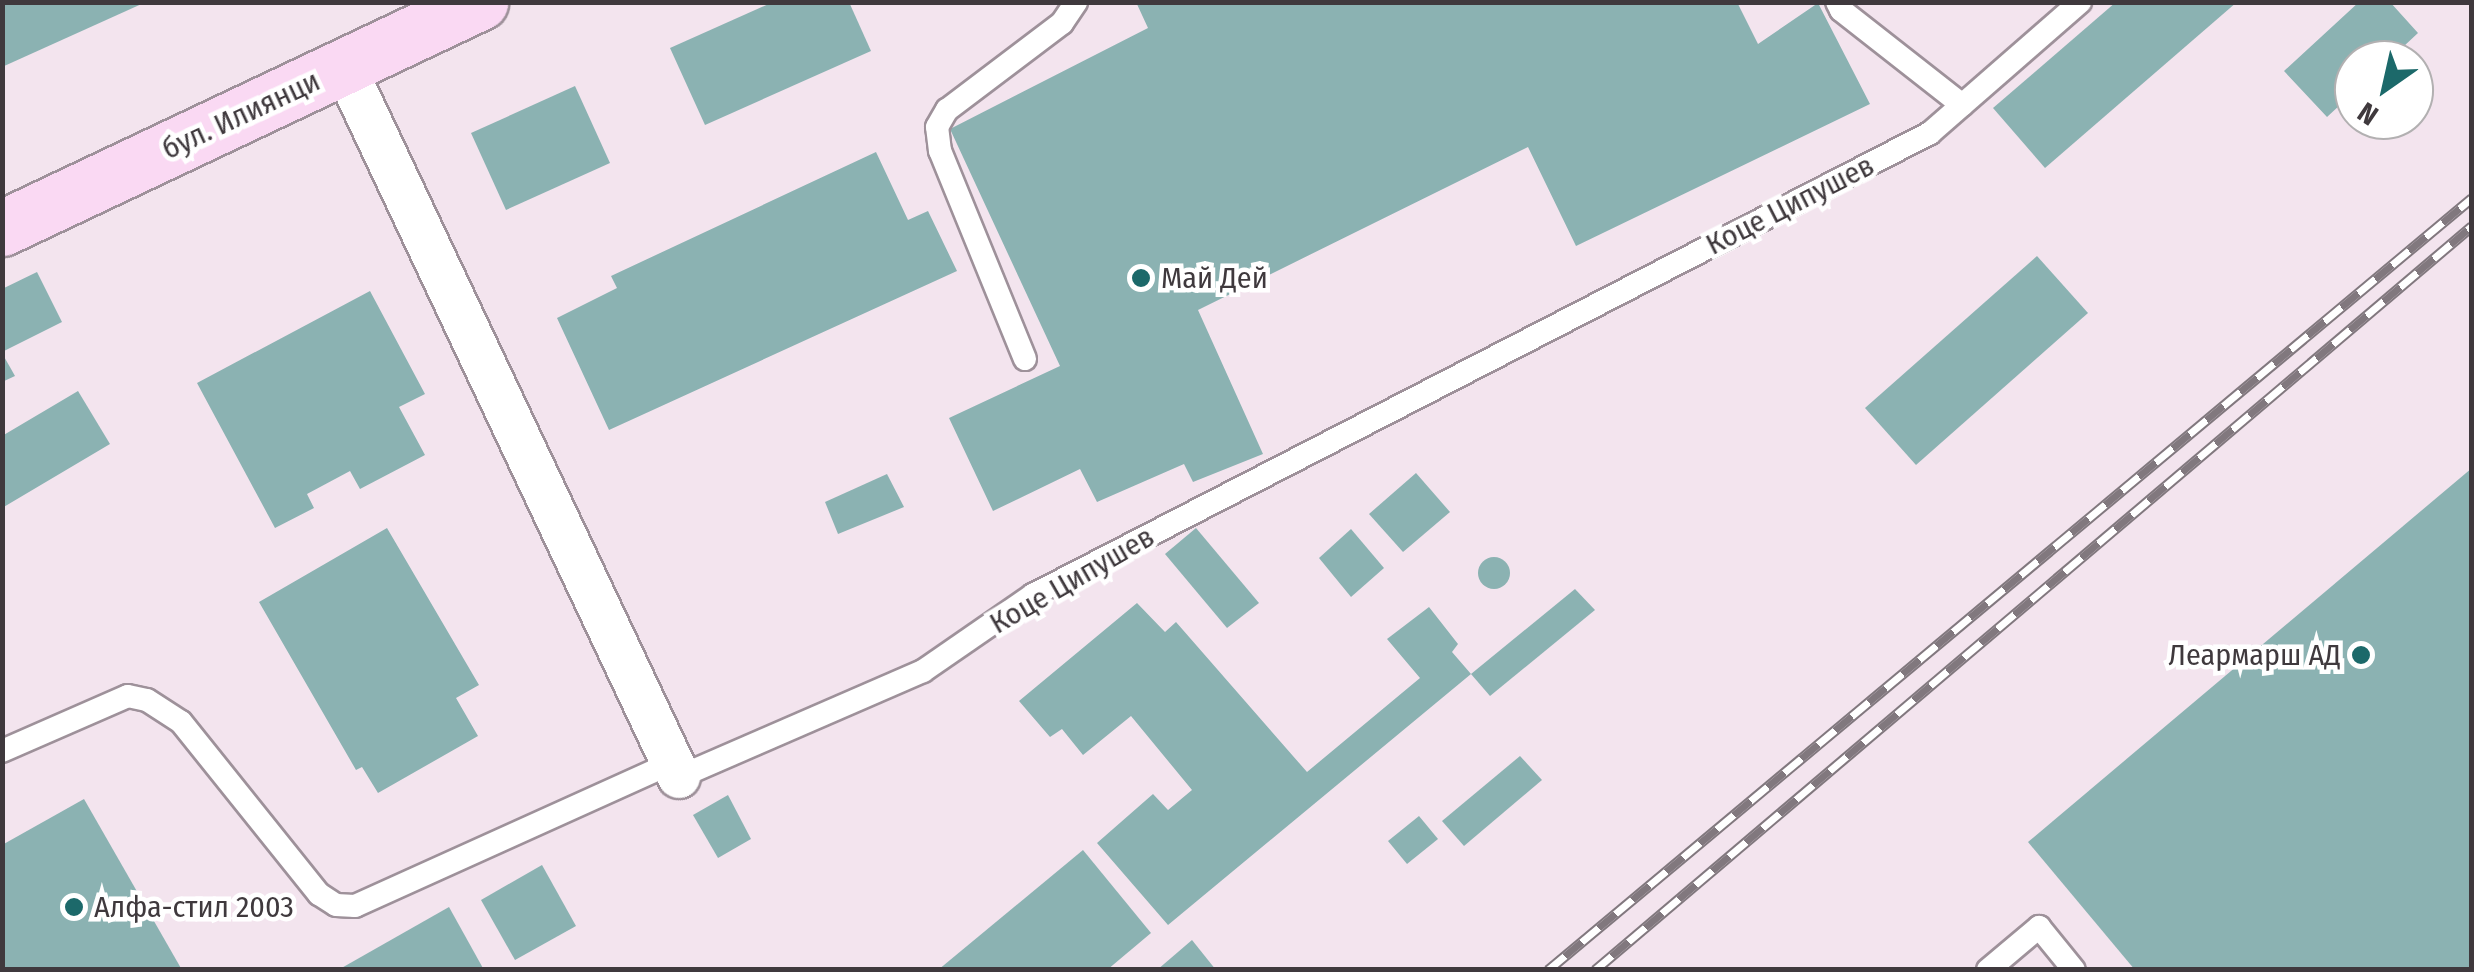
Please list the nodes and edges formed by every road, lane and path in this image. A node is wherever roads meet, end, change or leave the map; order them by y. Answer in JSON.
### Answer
{"nodes":[{"id":1,"x":480,"y":2,"type":"edge"},
{"id":2,"x":1076,"y":2,"type":"edge"},
{"id":3,"x":1838,"y":2,"type":"edge"},
{"id":4,"x":2080,"y":2,"type":"edge"},
{"id":5,"x":344,"y":66,"type":"junction"},
{"id":6,"x":1962,"y":105,"type":"junction"},
{"id":7,"x":2,"y":228,"type":"edge"},
{"id":8,"x":1026,"y":359,"type":"dead end"},
{"id":9,"x":2,"y":750,"type":"edge"},
{"id":10,"x":676,"y":770,"type":"junction"},
{"id":11,"x":1988,"y":970,"type":"edge"},
{"id":12,"x":2074,"y":970,"type":"edge"}],
"edges":[{"from":1,"to":5,"type":"street","name":"бул. Илиянци"},
{"from":2,"to":8,"type":"lane"},
{"from":3,"to":6,"type":"lane"},
{"from":4,"to":6,"type":"lane","name":"Коце Ципушев"},
{"from":5,"to":7,"type":"street","name":"бул. Илиянци"},
{"from":5,"to":10,"type":"street"},
{"from":6,"to":10,"type":"lane","name":"Коце Ципушев"},
{"from":9,"to":10,"type":"lane","name":"Коце Ципушев"},
{"from":11,"to":12,"type":"lane"}]}
